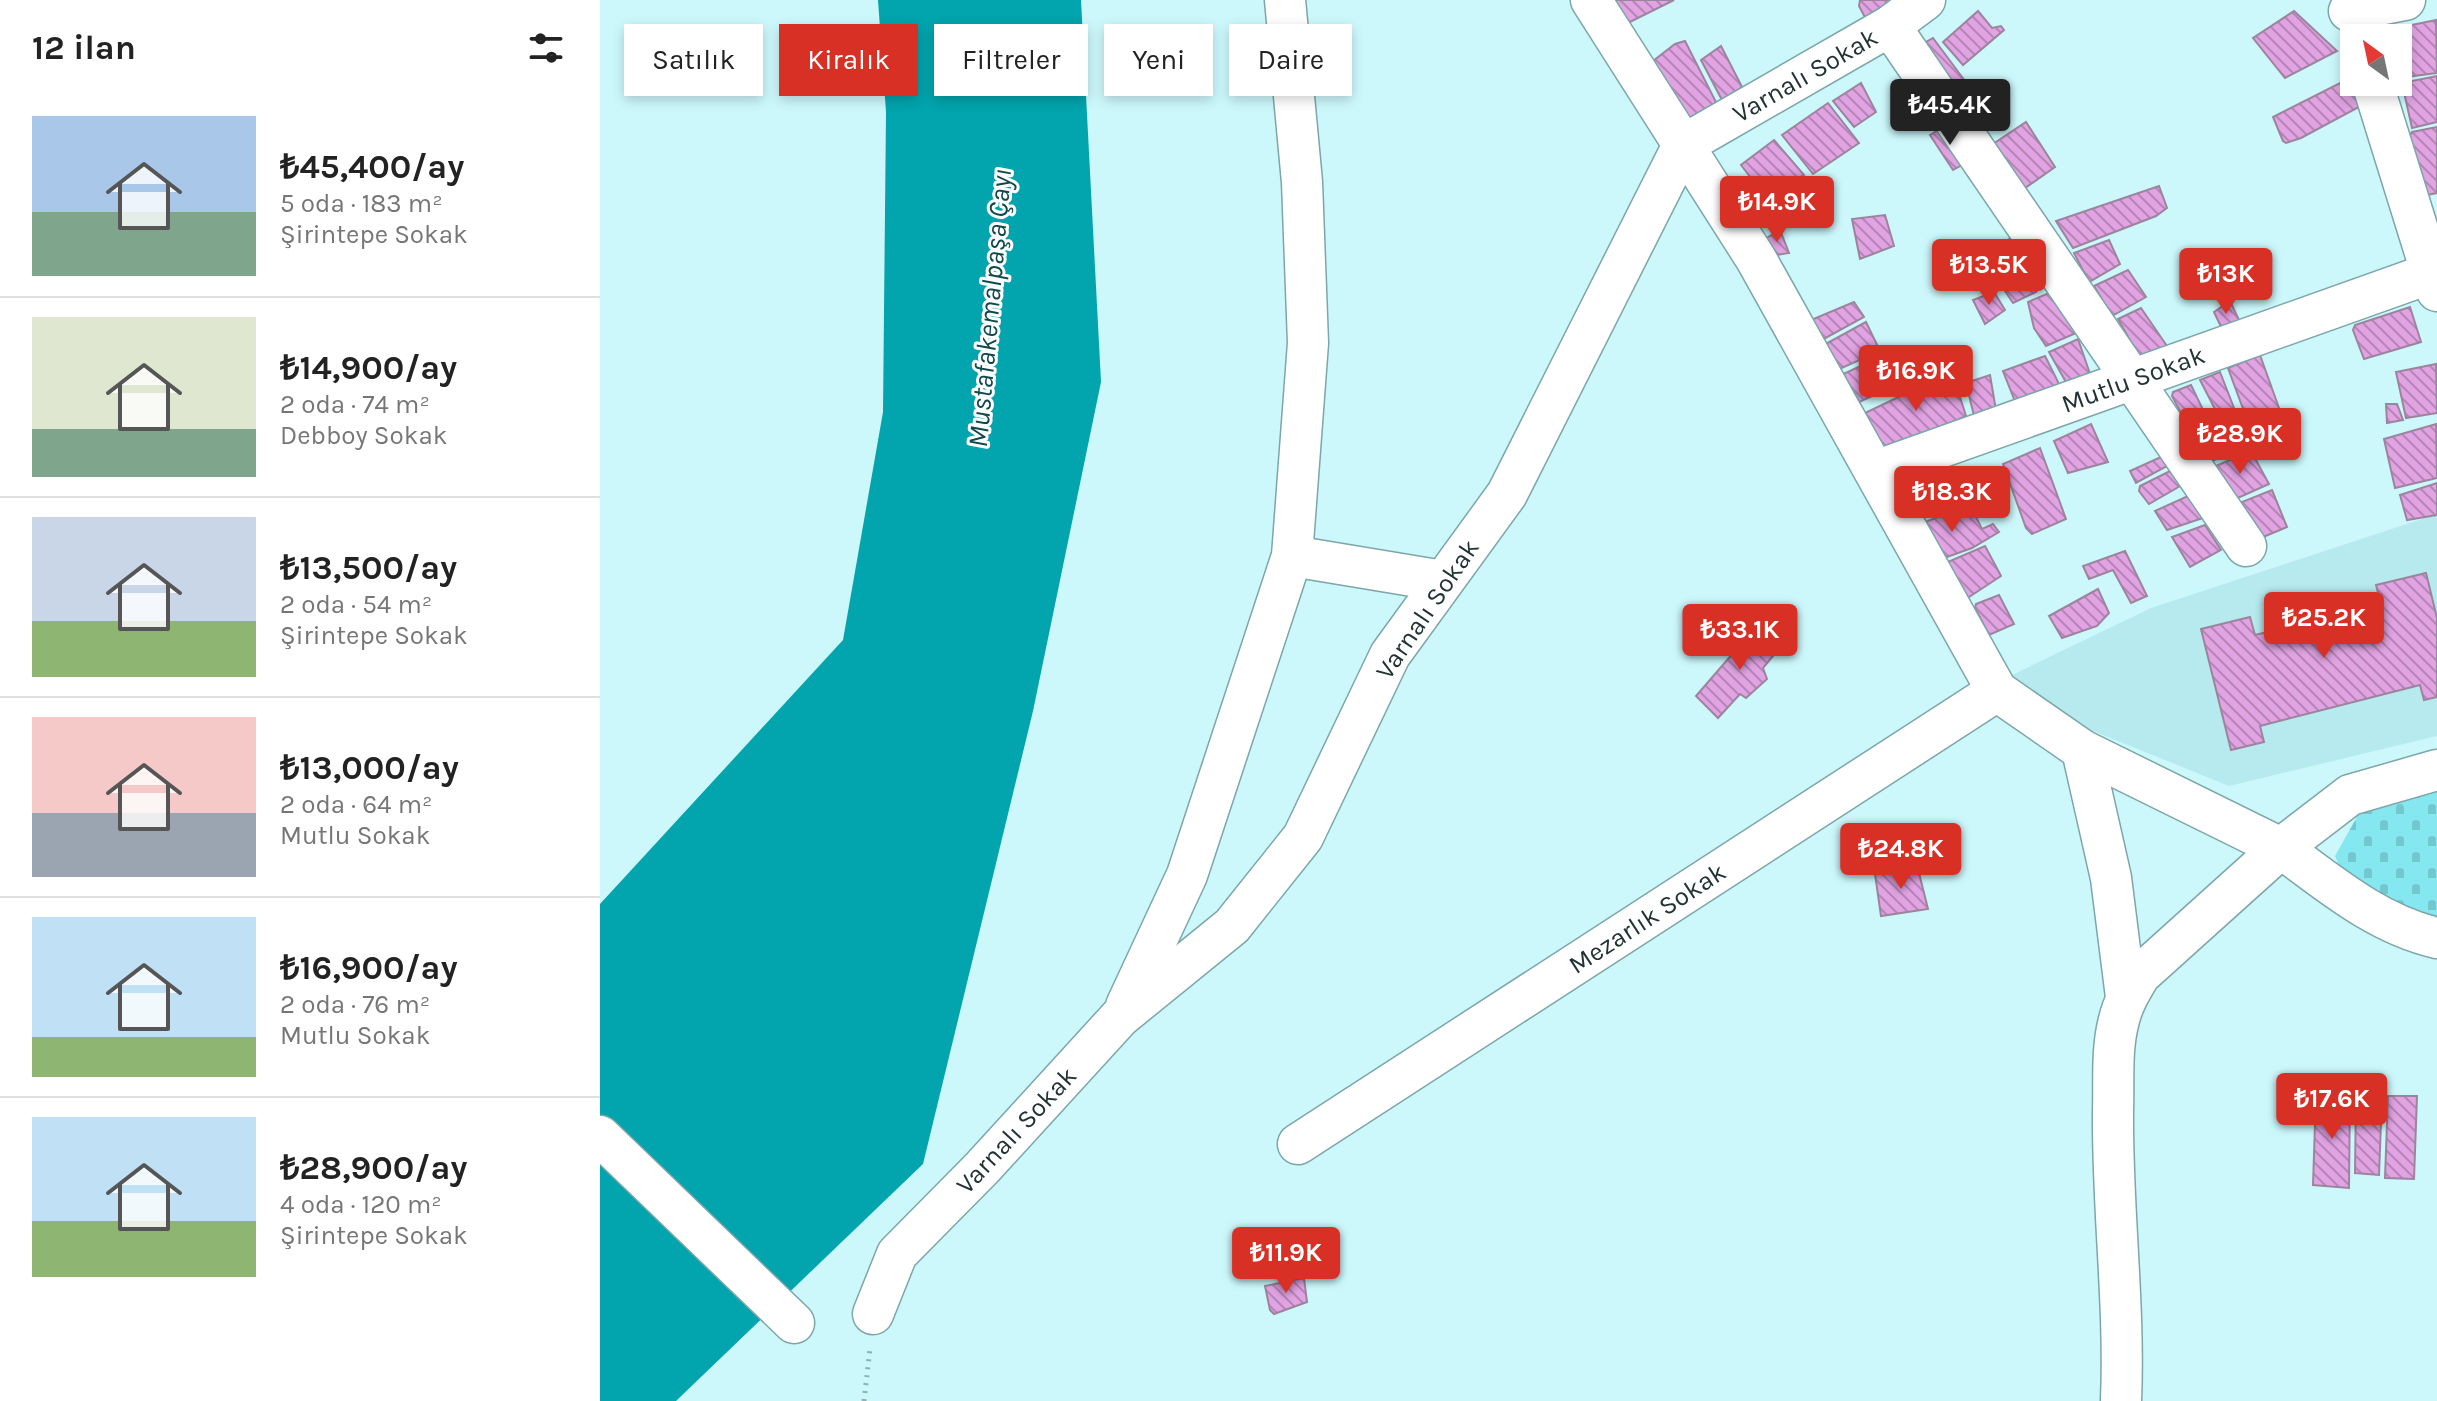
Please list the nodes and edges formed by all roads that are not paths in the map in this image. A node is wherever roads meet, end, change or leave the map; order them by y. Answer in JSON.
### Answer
{"nodes":[{"id":1,"x":1285,"y":0,"type":"edge"},
{"id":2,"x":1591,"y":0,"type":"edge"},
{"id":3,"x":1925,"y":0,"type":"edge"},
{"id":4,"x":2405,"y":0,"type":"edge"},
{"id":5,"x":2348,"y":16,"type":"edge"},
{"id":6,"x":1890,"y":26,"type":"junction"},
{"id":7,"x":2377,"y":96,"type":"edge"},
{"id":8,"x":1683,"y":145,"type":"junction"},
{"id":9,"x":2436,"y":278,"type":"edge"},
{"id":10,"x":2134,"y":378,"type":"junction"},
{"id":11,"x":1875,"y":471,"type":"junction"},
{"id":12,"x":2246,"y":546,"type":"dead end"},
{"id":13,"x":1292,"y":556,"type":"junction"},
{"id":14,"x":1443,"y":581,"type":"junction"},
{"id":15,"x":1997,"y":691,"type":"junction"},
{"id":16,"x":2082,"y":750,"type":"junction"},
{"id":17,"x":2437,"y":770,"type":"edge"},
{"id":18,"x":2281,"y":848,"type":"junction"},
{"id":19,"x":2437,"y":938,"type":"edge"},
{"id":20,"x":2126,"y":997,"type":"junction"},
{"id":21,"x":1120,"y":1017,"type":"junction"},
{"id":22,"x":600,"y":1136,"type":"edge"},
{"id":23,"x":1298,"y":1144,"type":"dead end"},
{"id":24,"x":873,"y":1314,"type":"dead end"},
{"id":25,"x":794,"y":1323,"type":"dead end"},
{"id":26,"x":2121,"y":1401,"type":"edge"}],
"edges":[{"from":1,"to":13,"type":"street"},
{"from":2,"to":8,"type":"street"},
{"from":3,"to":6,"type":"street","name":"Varnalı Sokak"},
{"from":4,"to":5,"type":"street"},
{"from":6,"to":8,"type":"street","name":"Varnalı Sokak"},
{"from":6,"to":10,"type":"street"},
{"from":7,"to":9,"type":"street"},
{"from":8,"to":11,"type":"street"},
{"from":8,"to":14,"type":"street","name":"Varnalı Sokak"},
{"from":9,"to":10,"type":"street","name":"Mutlu Sokak"},
{"from":10,"to":11,"type":"street","name":"Mutlu Sokak"},
{"from":10,"to":12,"type":"street"},
{"from":11,"to":15,"type":"street"},
{"from":13,"to":14,"type":"street"},
{"from":13,"to":21,"type":"street"},
{"from":14,"to":21,"type":"street","name":"Varnalı Sokak"},
{"from":15,"to":16,"type":"street"},
{"from":15,"to":23,"type":"street","name":"Mezarlık Sokak"},
{"from":16,"to":18,"type":"street"},
{"from":16,"to":20,"type":"street"},
{"from":17,"to":18,"type":"street"},
{"from":18,"to":19,"type":"street"},
{"from":18,"to":20,"type":"street"},
{"from":20,"to":26,"type":"street"},
{"from":21,"to":24,"type":"street","name":"Varnalı Sokak"},
{"from":22,"to":25,"type":"street"}]}
